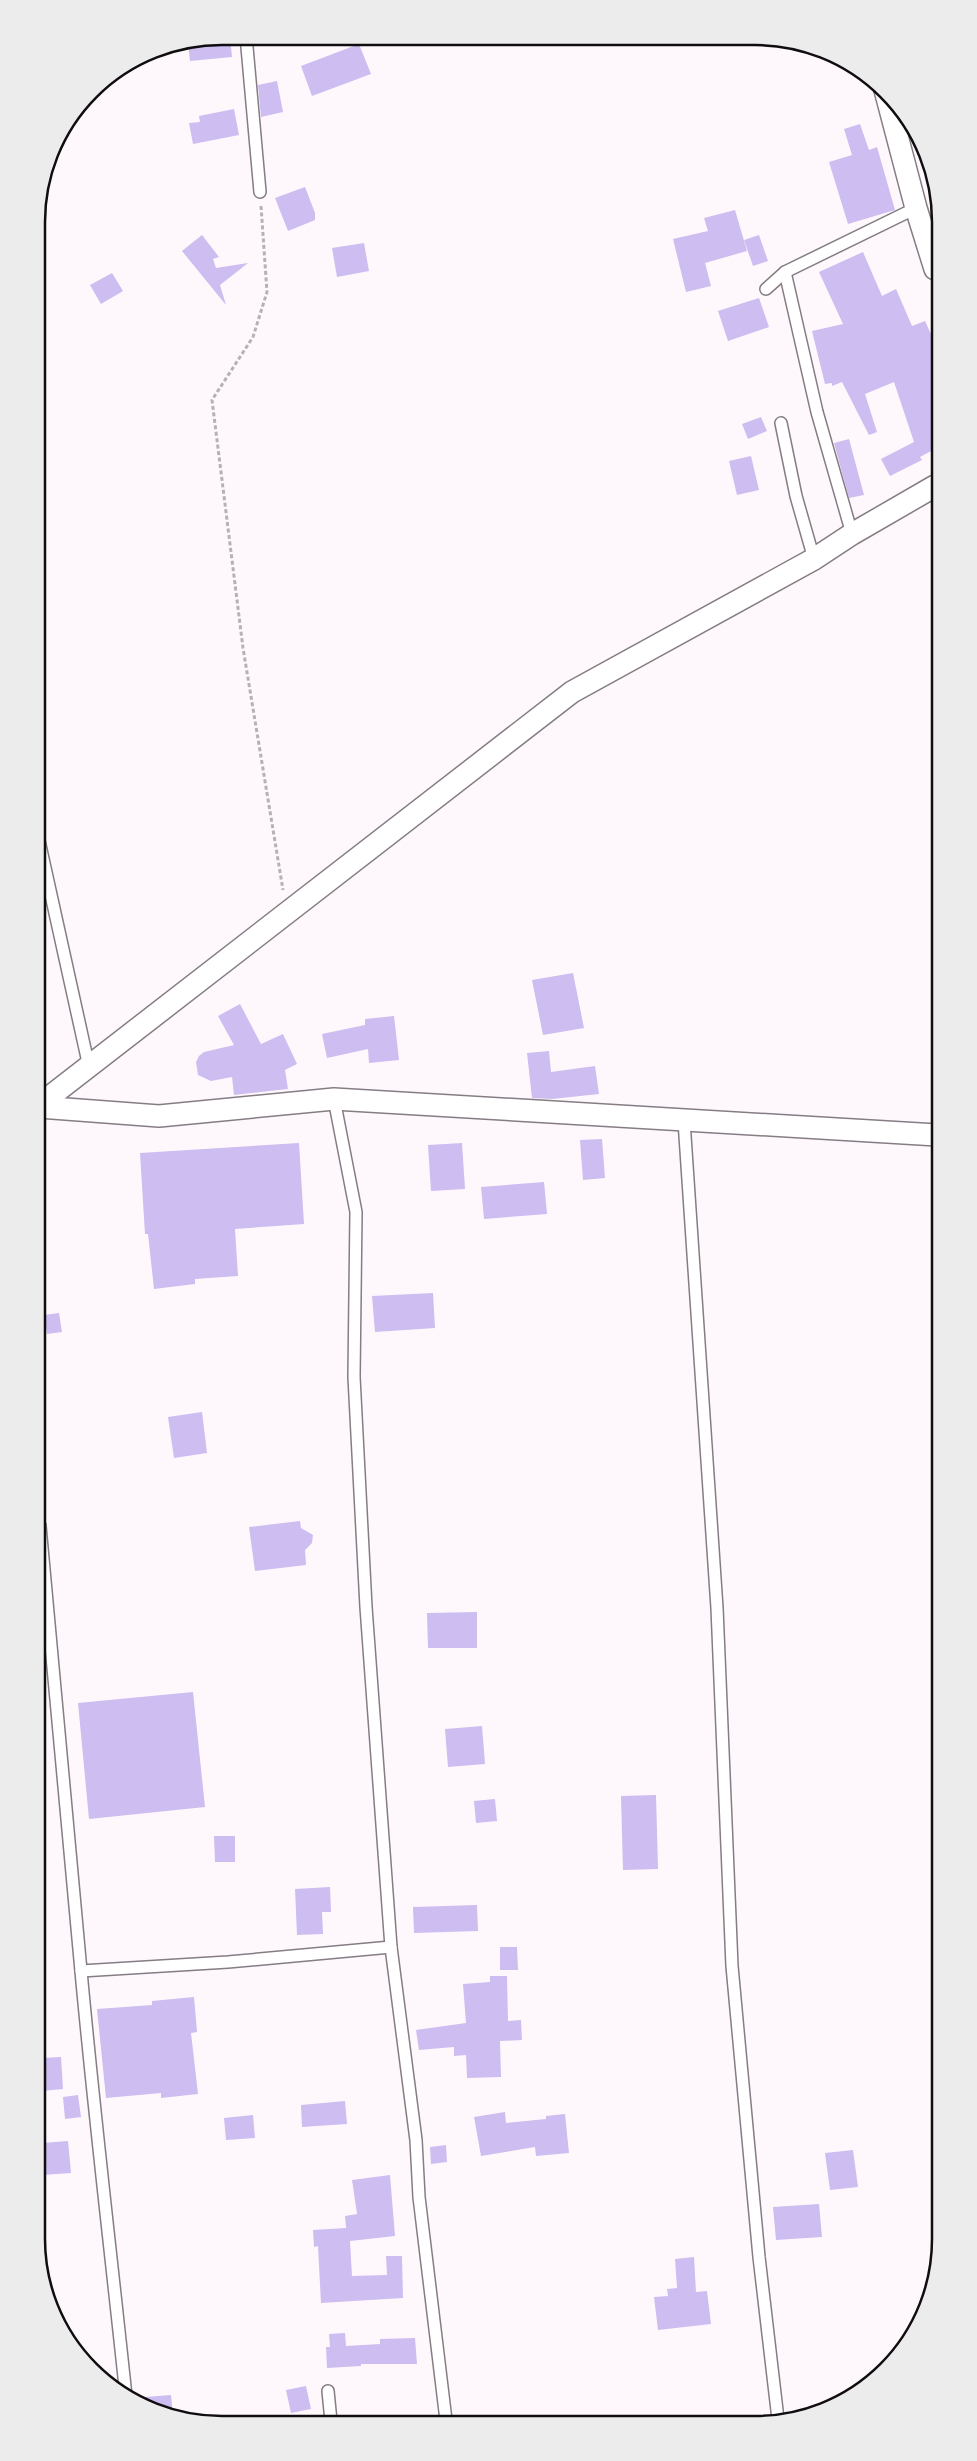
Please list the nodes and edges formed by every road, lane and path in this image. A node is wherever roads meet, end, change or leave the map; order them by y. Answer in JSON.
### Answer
{"nodes":[{"id":1,"x":247,"y":45,"type":"edge"},
{"id":2,"x":893,"y":111,"type":"edge"},
{"id":3,"x":260,"y":192,"type":"joint"},
{"id":4,"x":916,"y":208,"type":"junction"},
{"id":5,"x":932,"y":259,"type":"edge"},
{"id":6,"x":785,"y":272,"type":"junction"},
{"id":7,"x":766,"y":289,"type":"dead end"},
{"id":8,"x":781,"y":423,"type":"dead end"},
{"id":9,"x":932,"y":488,"type":"edge"},
{"id":10,"x":852,"y":534,"type":"junction"},
{"id":11,"x":814,"y":559,"type":"junction"},
{"id":12,"x":45,"y":868,"type":"edge"},
{"id":13,"x":287,"y":912,"type":"junction"},
{"id":14,"x":89,"y":1067,"type":"junction"},
{"id":15,"x":334,"y":1099,"type":"junction"},
{"id":16,"x":45,"y":1101,"type":"edge"},
{"id":17,"x":45,"y":1106,"type":"edge"},
{"id":18,"x":684,"y":1121,"type":"junction"},
{"id":19,"x":932,"y":1135,"type":"edge"},
{"id":20,"x":45,"y":1580,"type":"edge"},
{"id":21,"x":391,"y":1947,"type":"junction"},
{"id":22,"x":81,"y":1971,"type":"junction"},
{"id":23,"x":125,"y":2387,"type":"edge"},
{"id":24,"x":328,"y":2391,"type":"dead end"},
{"id":25,"x":777,"y":2414,"type":"edge"},
{"id":26,"x":330,"y":2416,"type":"edge"},
{"id":27,"x":446,"y":2416,"type":"edge"}],
"edges":[{"from":1,"to":3,"type":"lane"},
{"from":2,"to":4,"type":"street"},
{"from":3,"to":13,"type":"path"},
{"from":4,"to":5,"type":"street"},
{"from":4,"to":6,"type":"lane"},
{"from":6,"to":7,"type":"lane"},
{"from":6,"to":10,"type":"lane"},
{"from":8,"to":11,"type":"lane"},
{"from":9,"to":10,"type":"street"},
{"from":10,"to":11,"type":"street"},
{"from":11,"to":13,"type":"street"},
{"from":12,"to":14,"type":"lane"},
{"from":13,"to":14,"type":"street"},
{"from":14,"to":16,"type":"street"},
{"from":15,"to":17,"type":"street"},
{"from":15,"to":18,"type":"street"},
{"from":15,"to":21,"type":"lane"},
{"from":18,"to":19,"type":"street"},
{"from":18,"to":25,"type":"lane"},
{"from":20,"to":22,"type":"lane"},
{"from":21,"to":22,"type":"lane"},
{"from":21,"to":27,"type":"lane"},
{"from":22,"to":23,"type":"lane"},
{"from":24,"to":26,"type":"lane"}]}
